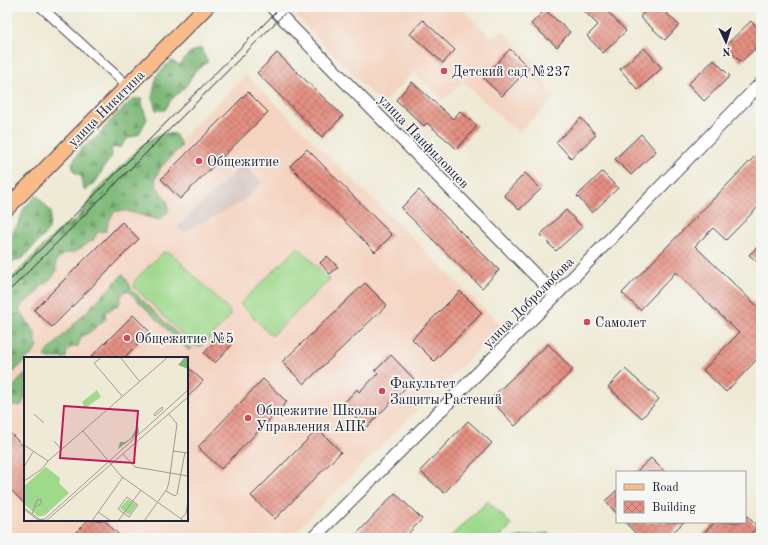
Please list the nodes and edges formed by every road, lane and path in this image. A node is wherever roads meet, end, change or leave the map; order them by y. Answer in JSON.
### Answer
{"nodes":[{"id":1,"x":41,"y":7,"type":"edge"},
{"id":2,"x":206,"y":7,"type":"edge"},
{"id":3,"x":272,"y":7,"type":"edge"},
{"id":4,"x":761,"y":83,"type":"edge"},
{"id":5,"x":128,"y":86,"type":"junction"},
{"id":6,"x":7,"y":208,"type":"edge"},
{"id":7,"x":556,"y":295,"type":"junction"},
{"id":8,"x":313,"y":538,"type":"edge"}],
"edges":[{"from":1,"to":5,"type":"street"},
{"from":2,"to":5,"type":"main road","name":"улица Никитина"},
{"from":3,"to":7,"type":"street","name":"улица Панфиловцев"},
{"from":4,"to":7,"type":"street","name":"улица Добролюбова"},
{"from":5,"to":6,"type":"main road","name":"улица Никитина"},
{"from":7,"to":8,"type":"street","name":"улица Добролюбова"}]}
